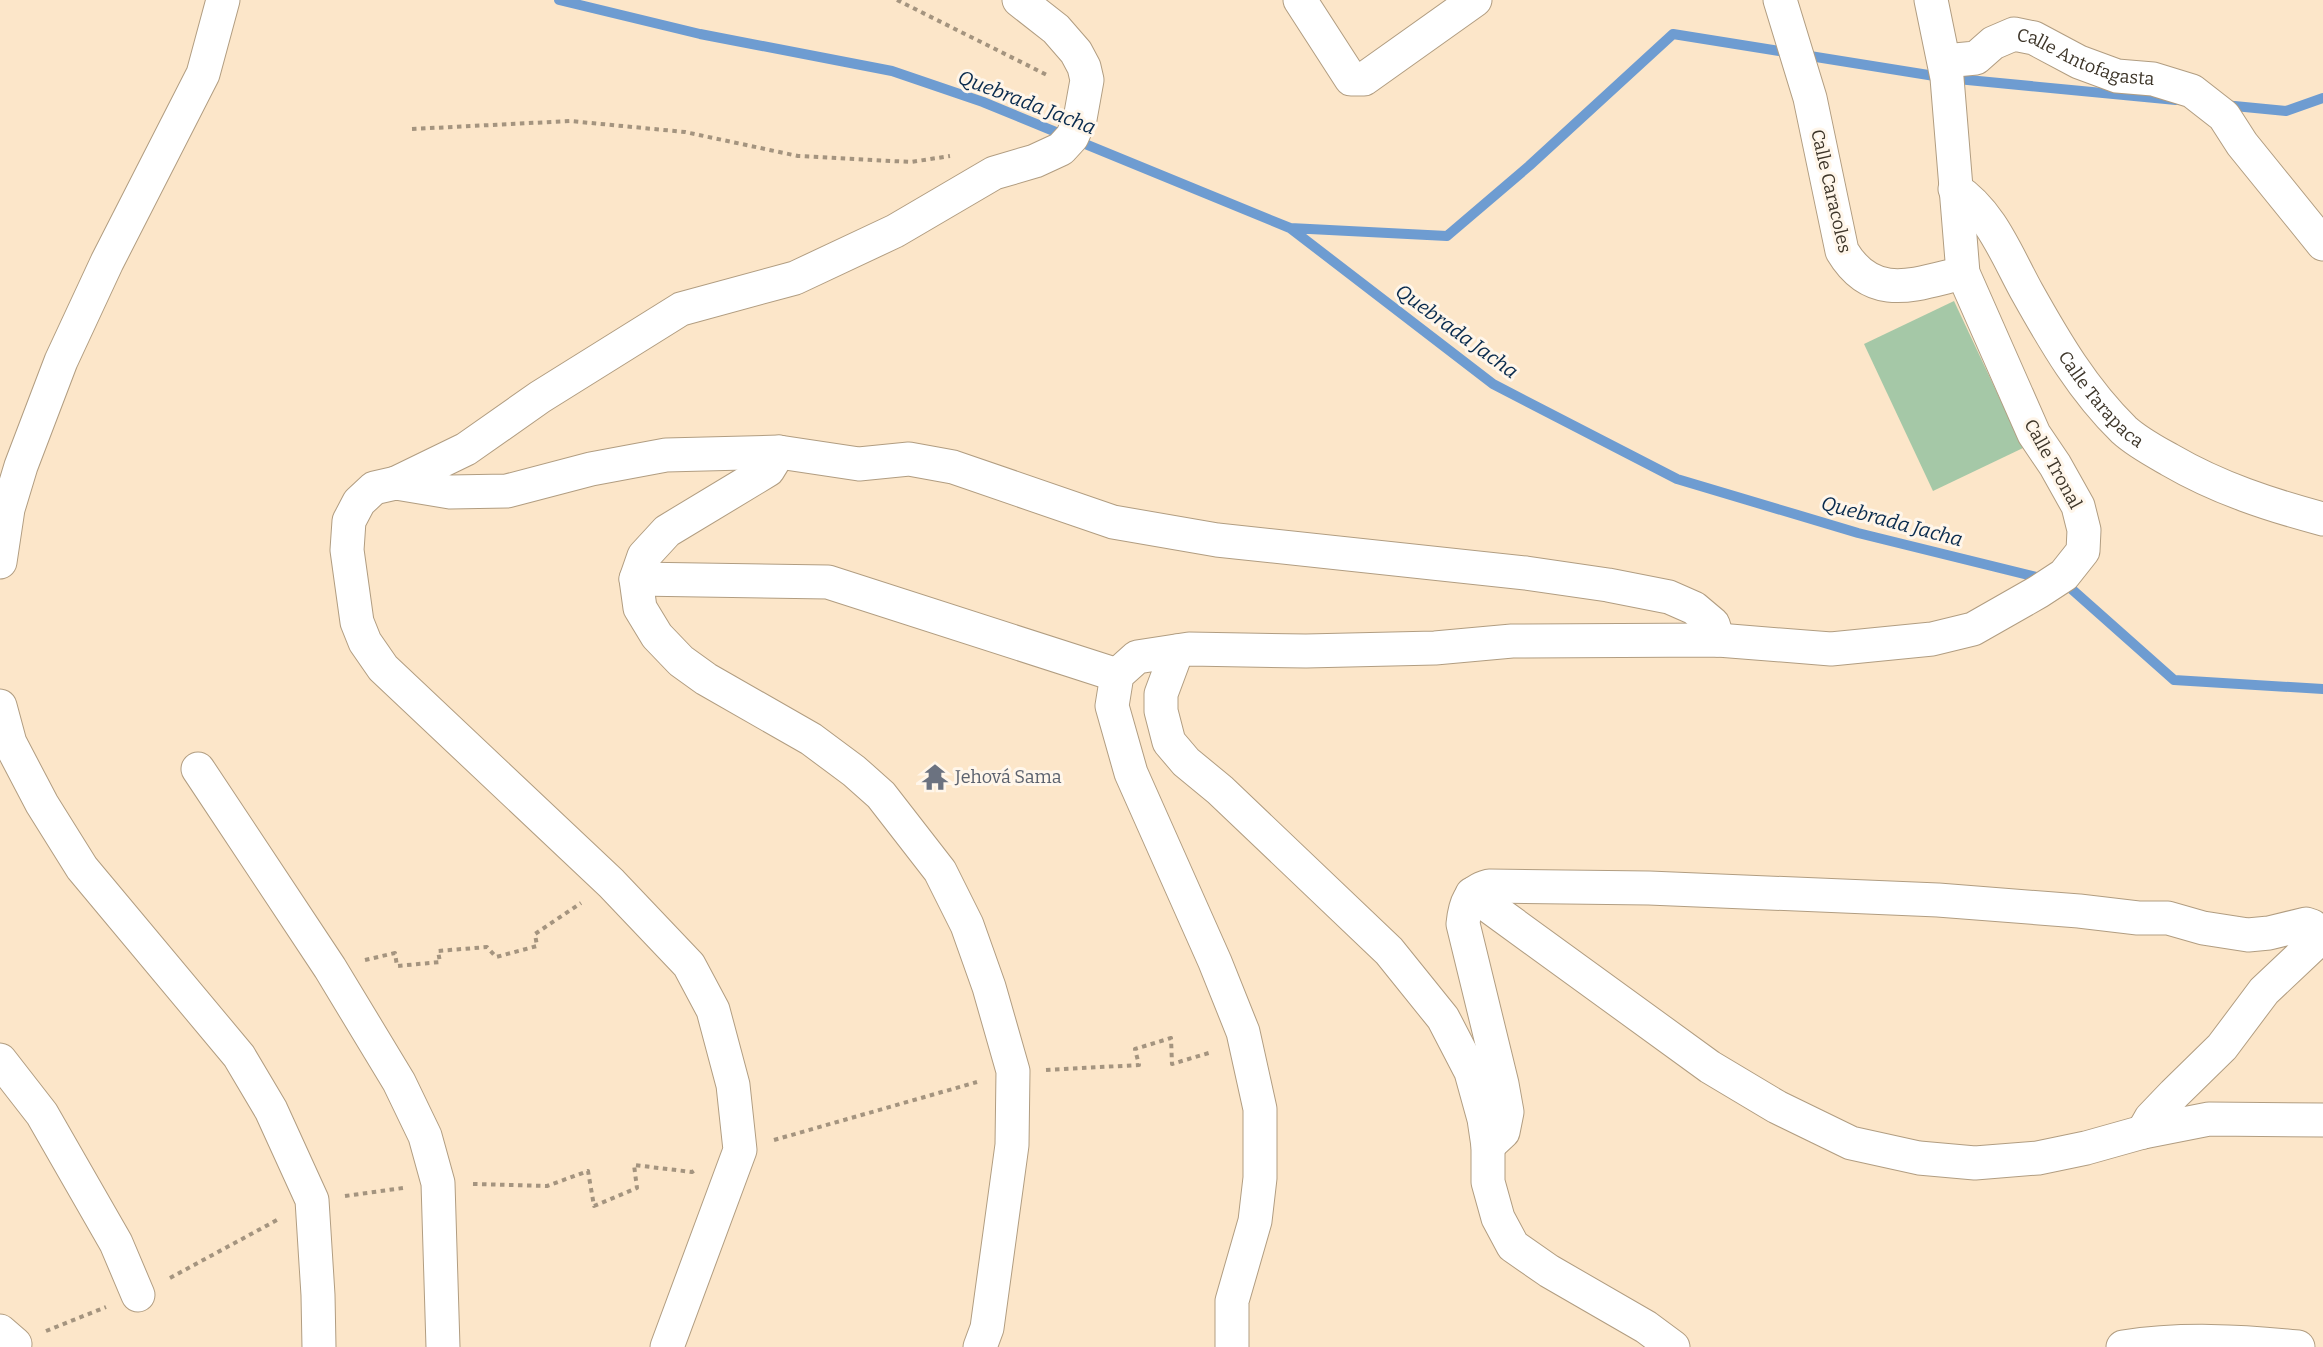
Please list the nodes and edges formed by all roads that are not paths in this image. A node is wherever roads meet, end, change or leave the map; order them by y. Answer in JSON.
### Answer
{"nodes":[{"id":1,"x":223,"y":0,"type":"edge"},
{"id":2,"x":1019,"y":0,"type":"edge"},
{"id":3,"x":1300,"y":0,"type":"edge"},
{"id":4,"x":1475,"y":0,"type":"edge"},
{"id":5,"x":1780,"y":0,"type":"edge"},
{"id":6,"x":1931,"y":0,"type":"edge"},
{"id":7,"x":1945,"y":61,"type":"junction"},
{"id":8,"x":1955,"y":189,"type":"junction"},
{"id":9,"x":2323,"y":243,"type":"edge"},
{"id":10,"x":1964,"y":273,"type":"junction"},
{"id":11,"x":779,"y":452,"type":"junction"},
{"id":12,"x":396,"y":483,"type":"junction"},
{"id":13,"x":2323,"y":519,"type":"edge"},
{"id":14,"x":0,"y":557,"type":"edge"},
{"id":15,"x":636,"y":579,"type":"junction"},
{"id":16,"x":1718,"y":640,"type":"junction"},
{"id":17,"x":1177,"y":651,"type":"junction"},
{"id":18,"x":1117,"y":675,"type":"junction"},
{"id":19,"x":0,"y":706,"type":"edge"},
{"id":20,"x":198,"y":769,"type":"dead end"},
{"id":21,"x":1472,"y":894,"type":"junction"},
{"id":22,"x":0,"y":1060,"type":"edge"},
{"id":23,"x":2323,"y":1120,"type":"edge"},
{"id":24,"x":2143,"y":1132,"type":"junction"},
{"id":25,"x":1488,"y":1146,"type":"junction"},
{"id":26,"x":138,"y":1295,"type":"road end"},
{"id":27,"x":319,"y":1347,"type":"edge"},
{"id":28,"x":443,"y":1347,"type":"edge"},
{"id":29,"x":666,"y":1347,"type":"edge"},
{"id":30,"x":980,"y":1347,"type":"edge"},
{"id":31,"x":1233,"y":1347,"type":"edge"},
{"id":32,"x":1673,"y":1347,"type":"edge"},
{"id":33,"x":2123,"y":1347,"type":"edge"},
{"id":34,"x":2298,"y":1347,"type":"edge"}],
"edges":[{"from":1,"to":14,"type":"street"},
{"from":2,"to":12,"type":"street"},
{"from":3,"to":4,"type":"street"},
{"from":5,"to":10,"type":"street","name":"Calle Caracoles"},
{"from":6,"to":7,"type":"street","name":"Calle Tronal"},
{"from":7,"to":8,"type":"street","name":"Calle Tronal"},
{"from":7,"to":9,"type":"street","name":"Calle Antofagasta"},
{"from":8,"to":10,"type":"street","name":"Calle Tronal"},
{"from":8,"to":13,"type":"street","name":"Calle Tarapaca"},
{"from":10,"to":16,"type":"street","name":"Calle Tronal"},
{"from":11,"to":12,"type":"street"},
{"from":11,"to":15,"type":"street"},
{"from":11,"to":16,"type":"street"},
{"from":12,"to":29,"type":"street"},
{"from":15,"to":18,"type":"street"},
{"from":15,"to":30,"type":"street"},
{"from":16,"to":17,"type":"street","name":"Calle Tronal"},
{"from":17,"to":18,"type":"street","name":"Calle Tronal"},
{"from":17,"to":25,"type":"street"},
{"from":18,"to":31,"type":"street"},
{"from":19,"to":27,"type":"street"},
{"from":20,"to":28,"type":"street"},
{"from":21,"to":24,"type":"street"},
{"from":21,"to":24,"type":"street"},
{"from":21,"to":25,"type":"street"},
{"from":22,"to":26,"type":"street"},
{"from":23,"to":24,"type":"street"},
{"from":25,"to":32,"type":"street"},
{"from":33,"to":34,"type":"street"}]}
